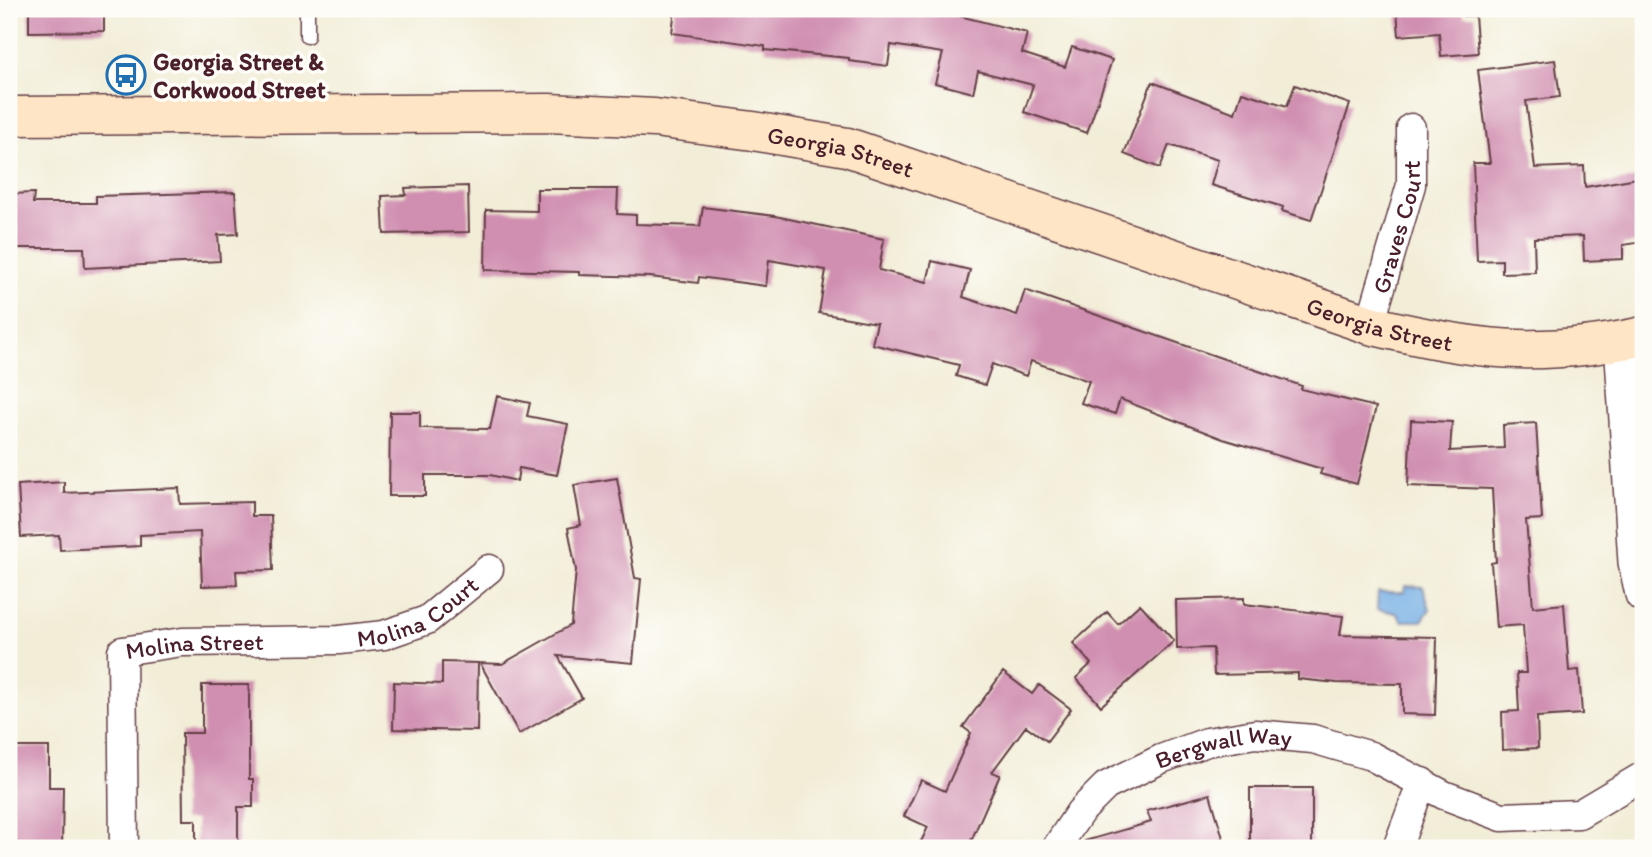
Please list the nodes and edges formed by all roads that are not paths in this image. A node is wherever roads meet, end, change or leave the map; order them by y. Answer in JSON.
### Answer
{"nodes":[{"id":1,"x":307,"y":9,"type":"edge"},
{"id":2,"x":307,"y":36,"type":"dead end"},
{"id":3,"x":9,"y":116,"type":"edge"},
{"id":4,"x":1411,"y":128,"type":"dead end"},
{"id":5,"x":1370,"y":325,"type":"junction"},
{"id":6,"x":1633,"y":338,"type":"edge"},
{"id":7,"x":489,"y":569,"type":"dead end"},
{"id":8,"x":1643,"y":594,"type":"edge"},
{"id":9,"x":339,"y":640,"type":"joint"},
{"id":10,"x":1643,"y":776,"type":"edge"},
{"id":11,"x":1422,"y":782,"type":"junction"},
{"id":12,"x":124,"y":848,"type":"edge"},
{"id":13,"x":1056,"y":848,"type":"edge"},
{"id":14,"x":1397,"y":848,"type":"edge"}],
"edges":[{"from":1,"to":2,"type":"lane"},
{"from":3,"to":5,"type":"main road","name":"Georgia Street"},
{"from":4,"to":5,"type":"street","name":"Graves Court"},
{"from":5,"to":6,"type":"main road","name":"Georgia Street"},
{"from":6,"to":8,"type":"street"},
{"from":7,"to":9,"type":"street","name":"Molina Court"},
{"from":9,"to":12,"type":"street","name":"Molina Street"},
{"from":10,"to":11,"type":"street","name":"Bergwall Way"},
{"from":11,"to":13,"type":"street","name":"Bergwall Way"},
{"from":11,"to":14,"type":"street"}]}
